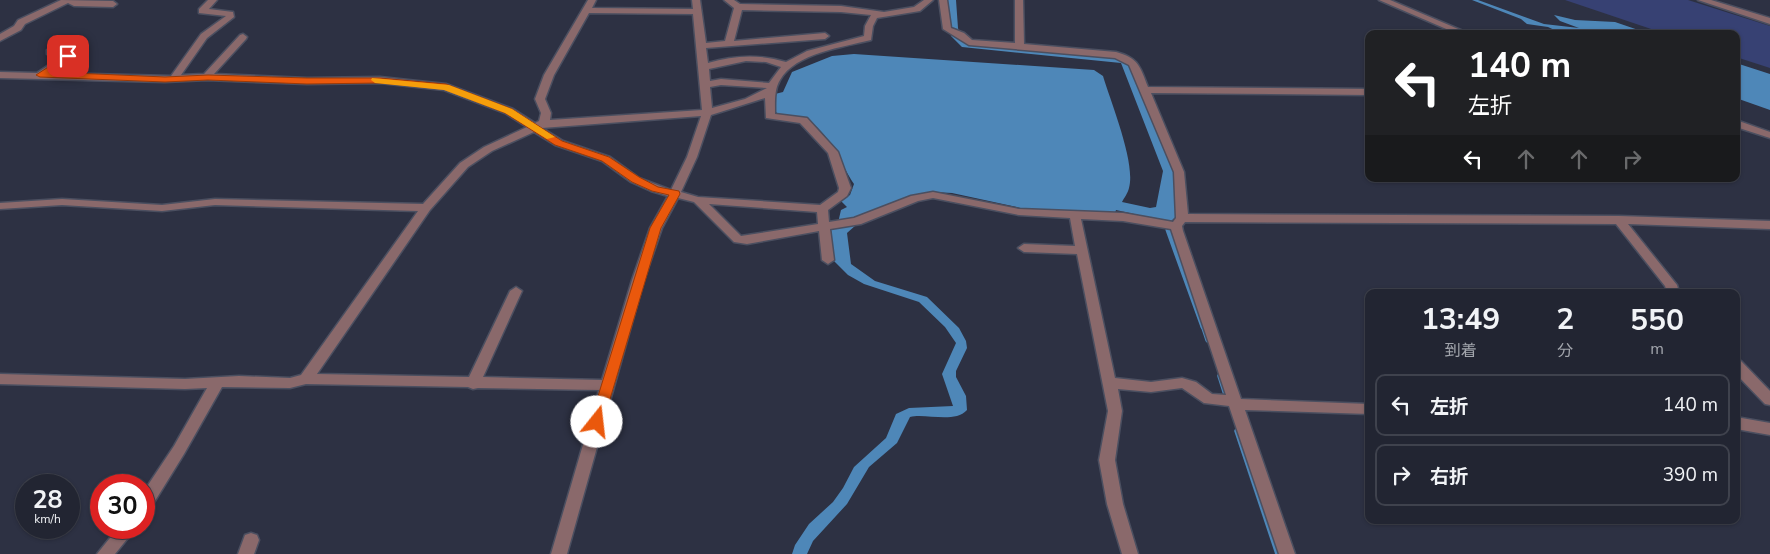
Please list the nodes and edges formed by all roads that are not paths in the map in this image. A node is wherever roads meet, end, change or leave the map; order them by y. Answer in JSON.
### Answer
{"nodes":[{"id":1,"x":68,"y":0,"type":"edge"},
{"id":2,"x":213,"y":0,"type":"edge"},
{"id":3,"x":592,"y":0,"type":"edge"},
{"id":4,"x":728,"y":0,"type":"edge"},
{"id":5,"x":930,"y":0,"type":"edge"},
{"id":6,"x":943,"y":0,"type":"edge"},
{"id":7,"x":1019,"y":0,"type":"edge"},
{"id":8,"x":1383,"y":0,"type":"edge"},
{"id":9,"x":1702,"y":0,"type":"edge"},
{"id":10,"x":113,"y":4,"type":"dead end"},
{"id":11,"x":697,"y":6,"type":"edge"},
{"id":12,"x":738,"y":8,"type":"junction"},
{"id":13,"x":586,"y":10,"type":"junction"},
{"id":14,"x":880,"y":13,"type":"junction"},
{"id":15,"x":1770,"y":21,"type":"edge"},
{"id":16,"x":1456,"y":30,"type":"edge"},
{"id":17,"x":825,"y":36,"type":"dead end"},
{"id":18,"x":243,"y":37,"type":"dead end"},
{"id":19,"x":0,"y":38,"type":"edge"},
{"id":20,"x":729,"y":44,"type":"junction"},
{"id":21,"x":702,"y":46,"type":"junction"},
{"id":22,"x":1020,"y":48,"type":"junction"},
{"id":23,"x":50,"y":52,"type":"dead end"},
{"id":24,"x":788,"y":66,"type":"junction"},
{"id":25,"x":704,"y":67,"type":"junction"},
{"id":26,"x":0,"y":75,"type":"edge"},
{"id":27,"x":40,"y":75,"type":"junction"},
{"id":28,"x":174,"y":78,"type":"junction"},
{"id":29,"x":208,"y":78,"type":"junction"},
{"id":30,"x":706,"y":85,"type":"junction"},
{"id":31,"x":772,"y":89,"type":"junction"},
{"id":32,"x":1147,"y":90,"type":"junction"},
{"id":33,"x":1365,"y":92,"type":"edge"},
{"id":34,"x":707,"y":113,"type":"junction"},
{"id":35,"x":1740,"y":124,"type":"edge"},
{"id":36,"x":539,"y":125,"type":"junction"},
{"id":37,"x":1770,"y":135,"type":"edge"},
{"id":38,"x":675,"y":194,"type":"junction"},
{"id":39,"x":698,"y":200,"type":"junction"},
{"id":40,"x":0,"y":206,"type":"edge"},
{"id":41,"x":426,"y":208,"type":"junction"},
{"id":42,"x":822,"y":209,"type":"junction"},
{"id":43,"x":1075,"y":216,"type":"junction"},
{"id":44,"x":1619,"y":220,"type":"junction"},
{"id":45,"x":1174,"y":223,"type":"junction"},
{"id":46,"x":831,"y":225,"type":"junction"},
{"id":47,"x":1770,"y":225,"type":"edge"},
{"id":48,"x":1024,"y":248,"type":"dead end"},
{"id":49,"x":1081,"y":250,"type":"junction"},
{"id":50,"x":828,"y":260,"type":"dead end"},
{"id":51,"x":1672,"y":289,"type":"edge"},
{"id":52,"x":516,"y":290,"type":"dead end"},
{"id":53,"x":1740,"y":370,"type":"edge"},
{"id":54,"x":0,"y":379,"type":"edge"},
{"id":55,"x":306,"y":379,"type":"junction"},
{"id":56,"x":217,"y":383,"type":"junction"},
{"id":57,"x":1110,"y":383,"type":"junction"},
{"id":58,"x":473,"y":384,"type":"junction"},
{"id":59,"x":608,"y":385,"type":"junction"},
{"id":60,"x":1770,"y":400,"type":"edge"},
{"id":61,"x":1231,"y":402,"type":"junction"},
{"id":62,"x":1365,"y":409,"type":"edge"},
{"id":63,"x":1740,"y":424,"type":"edge"},
{"id":64,"x":1770,"y":429,"type":"edge"},
{"id":65,"x":155,"y":487,"type":"edge"},
{"id":66,"x":118,"y":539,"type":"edge"},
{"id":67,"x":105,"y":554,"type":"edge"},
{"id":68,"x":559,"y":554,"type":"edge"},
{"id":69,"x":1130,"y":554,"type":"edge"},
{"id":70,"x":1287,"y":554,"type":"edge"}],
"edges":[{"from":1,"to":10,"type":"street"},
{"from":1,"to":19,"type":"street"},
{"from":2,"to":28,"type":"street"},
{"from":3,"to":13,"type":"street"},
{"from":4,"to":12,"type":"street"},
{"from":5,"to":14,"type":"street"},
{"from":6,"to":22,"type":"street"},
{"from":7,"to":22,"type":"street"},
{"from":8,"to":16,"type":"street"},
{"from":9,"to":15,"type":"street"},
{"from":11,"to":13,"type":"street"},
{"from":11,"to":21,"type":"street"},
{"from":12,"to":14,"type":"street"},
{"from":12,"to":20,"type":"street"},
{"from":13,"to":36,"type":"street"},
{"from":14,"to":24,"type":"street"},
{"from":17,"to":20,"type":"street"},
{"from":18,"to":29,"type":"street"},
{"from":20,"to":21,"type":"street"},
{"from":21,"to":25,"type":"street"},
{"from":22,"to":32,"type":"street"},
{"from":23,"to":27,"type":"street"},
{"from":24,"to":25,"type":"street"},
{"from":24,"to":31,"type":"street"},
{"from":25,"to":30,"type":"street"},
{"from":26,"to":27,"type":"street"},
{"from":27,"to":28,"type":"street"},
{"from":28,"to":29,"type":"street"},
{"from":29,"to":36,"type":"street"},
{"from":30,"to":31,"type":"street"},
{"from":30,"to":34,"type":"street"},
{"from":31,"to":34,"type":"street"},
{"from":31,"to":42,"type":"street"},
{"from":32,"to":33,"type":"street"},
{"from":32,"to":45,"type":"street"},
{"from":34,"to":36,"type":"street"},
{"from":34,"to":38,"type":"street"},
{"from":35,"to":37,"type":"street"},
{"from":36,"to":38,"type":"street"},
{"from":36,"to":41,"type":"street"},
{"from":38,"to":39,"type":"street"},
{"from":38,"to":59,"type":"street"},
{"from":39,"to":42,"type":"street"},
{"from":39,"to":46,"type":"street"},
{"from":40,"to":41,"type":"street"},
{"from":41,"to":55,"type":"street"},
{"from":42,"to":46,"type":"street"},
{"from":43,"to":45,"type":"street"},
{"from":43,"to":46,"type":"street"},
{"from":43,"to":49,"type":"street"},
{"from":44,"to":45,"type":"street"},
{"from":44,"to":47,"type":"street"},
{"from":44,"to":51,"type":"street"},
{"from":45,"to":61,"type":"street"},
{"from":46,"to":50,"type":"street"},
{"from":48,"to":49,"type":"street"},
{"from":49,"to":57,"type":"street"},
{"from":52,"to":58,"type":"street"},
{"from":53,"to":60,"type":"street"},
{"from":54,"to":56,"type":"street"},
{"from":55,"to":56,"type":"street"},
{"from":55,"to":58,"type":"street"},
{"from":56,"to":65,"type":"street"},
{"from":57,"to":61,"type":"street"},
{"from":57,"to":69,"type":"street"},
{"from":58,"to":59,"type":"street"},
{"from":59,"to":68,"type":"street"},
{"from":61,"to":62,"type":"street"},
{"from":61,"to":70,"type":"street"},
{"from":63,"to":64,"type":"street"},
{"from":66,"to":67,"type":"street"}]}
